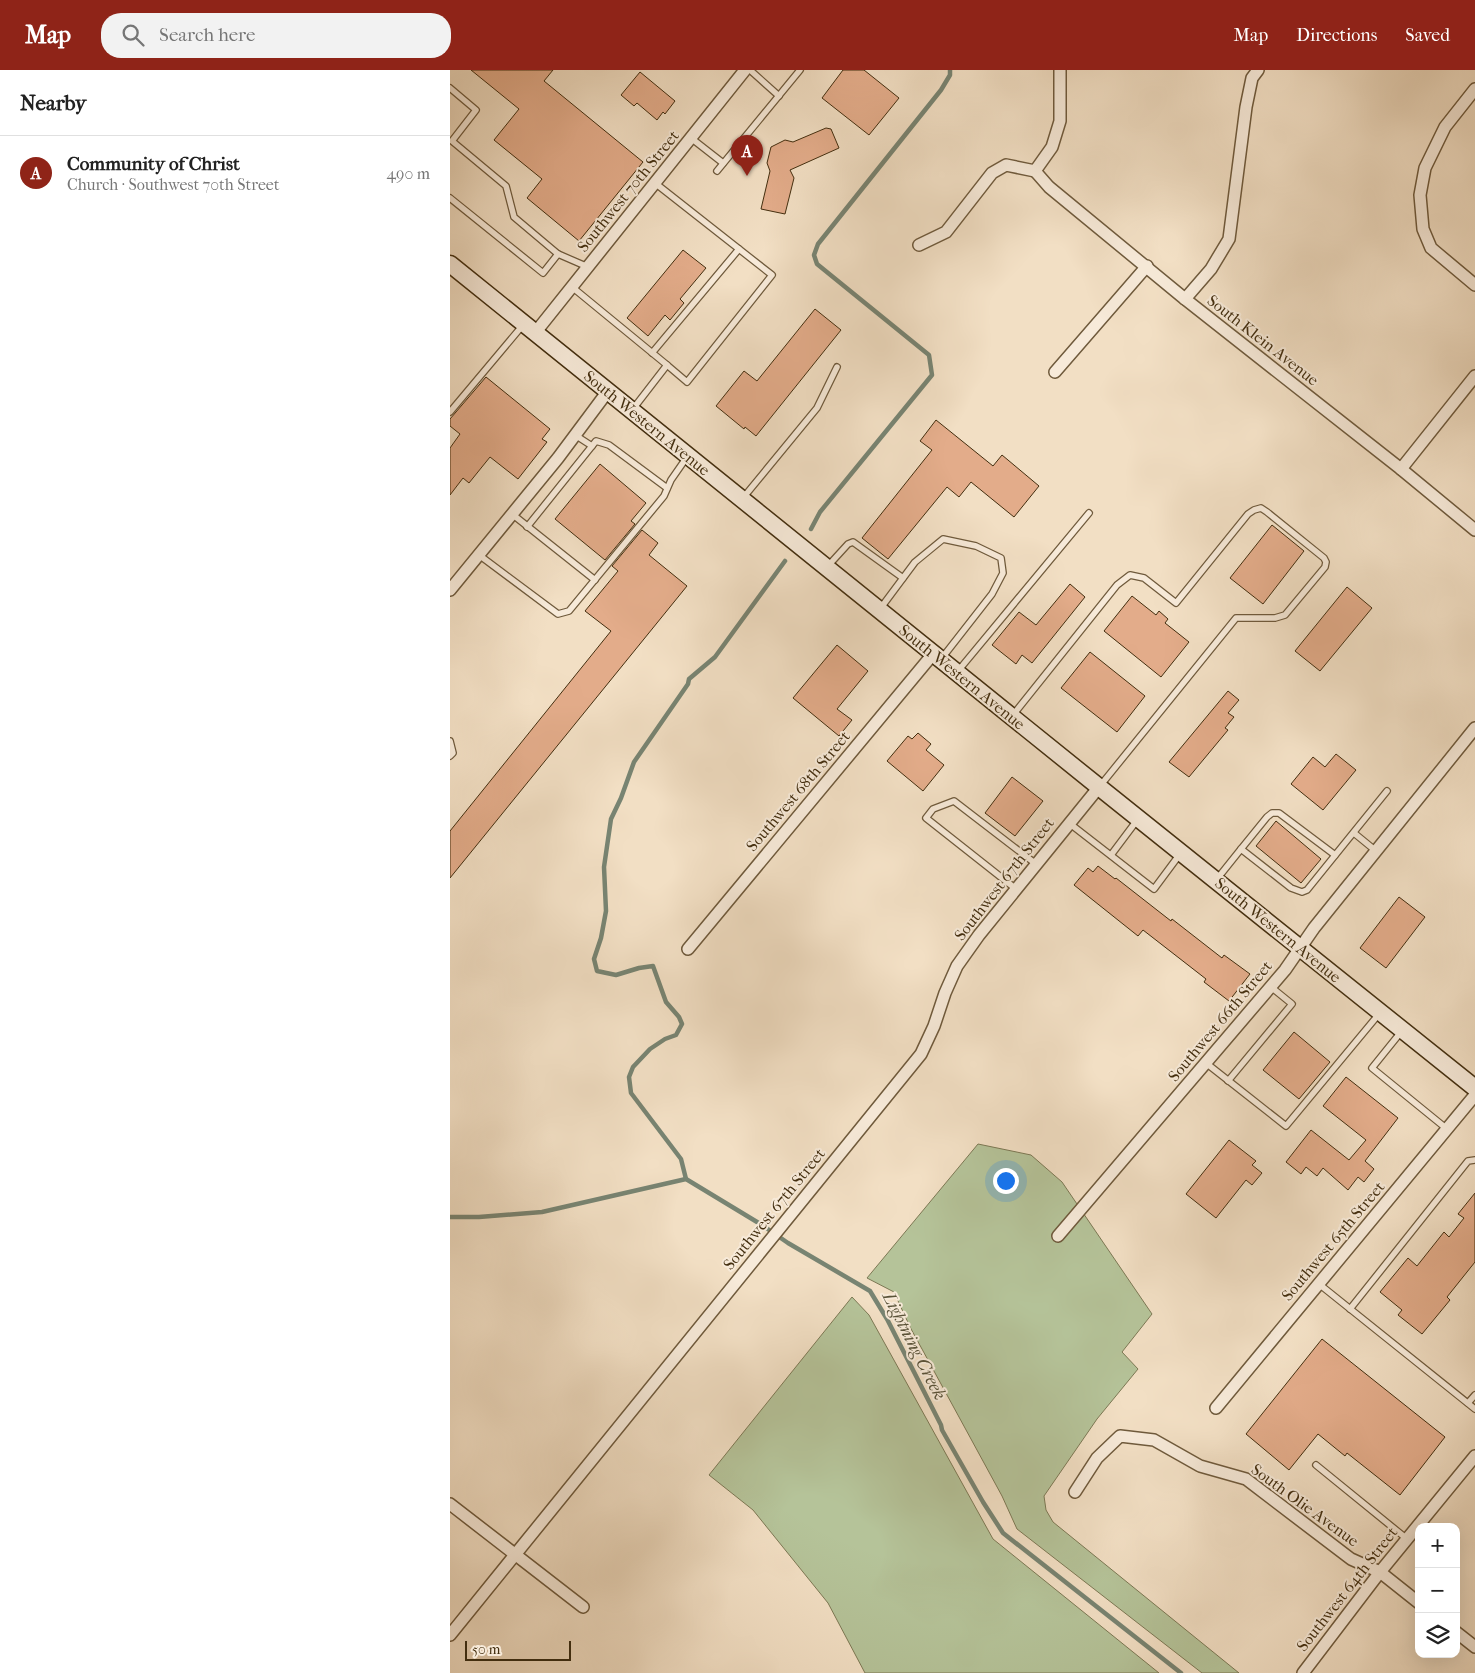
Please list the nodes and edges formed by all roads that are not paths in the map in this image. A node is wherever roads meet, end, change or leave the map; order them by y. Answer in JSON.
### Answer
{"nodes":[{"id":1,"x":745,"y":70,"type":"edge"},
{"id":2,"x":750,"y":70,"type":"edge"},
{"id":3,"x":800,"y":70,"type":"edge"},
{"id":4,"x":1060,"y":70,"type":"edge"},
{"id":5,"x":1258,"y":70,"type":"edge"},
{"id":6,"x":450,"y":88,"type":"edge"},
{"id":7,"x":1475,"y":89,"type":"edge"},
{"id":8,"x":779,"y":96,"type":"junction"},
{"id":9,"x":691,"y":138,"type":"junction"},
{"id":10,"x":451,"y":142,"type":"edge"},
{"id":11,"x":724,"y":163,"type":"junction"},
{"id":12,"x":717,"y":171,"type":"dead end"},
{"id":13,"x":1035,"y":171,"type":"junction"},
{"id":14,"x":655,"y":183,"type":"junction"},
{"id":15,"x":450,"y":198,"type":"edge"},
{"id":16,"x":919,"y":245,"type":"dead end"},
{"id":17,"x":739,"y":249,"type":"junction"},
{"id":18,"x":558,"y":254,"type":"junction"},
{"id":19,"x":450,"y":264,"type":"edge"},
{"id":20,"x":1147,"y":266,"type":"junction"},
{"id":21,"x":588,"y":267,"type":"junction"},
{"id":22,"x":1475,"y":284,"type":"edge"},
{"id":23,"x":572,"y":287,"type":"junction"},
{"id":24,"x":1185,"y":299,"type":"junction"},
{"id":25,"x":530,"y":328,"type":"junction"},
{"id":26,"x":652,"y":353,"type":"junction"},
{"id":27,"x":667,"y":365,"type":"junction"},
{"id":28,"x":837,"y":367,"type":"dead end"},
{"id":29,"x":1055,"y":372,"type":"dead end"},
{"id":30,"x":1475,"y":376,"type":"edge"},
{"id":31,"x":608,"y":392,"type":"junction"},
{"id":32,"x":631,"y":410,"type":"junction"},
{"id":33,"x":450,"y":412,"type":"edge"},
{"id":34,"x":575,"y":435,"type":"junction"},
{"id":35,"x":592,"y":446,"type":"junction"},
{"id":36,"x":688,"y":455,"type":"junction"},
{"id":37,"x":1400,"y":469,"type":"junction"},
{"id":38,"x":668,"y":488,"type":"junction"},
{"id":39,"x":742,"y":500,"type":"junction"},
{"id":40,"x":1089,"y":513,"type":"dead end"},
{"id":41,"x":512,"y":514,"type":"junction"},
{"id":42,"x":527,"y":526,"type":"junction"},
{"id":43,"x":1475,"y":530,"type":"edge"},
{"id":44,"x":479,"y":555,"type":"junction"},
{"id":45,"x":826,"y":567,"type":"junction"},
{"id":46,"x":903,"y":578,"type":"junction"},
{"id":47,"x":595,"y":580,"type":"junction"},
{"id":48,"x":450,"y":590,"type":"edge"},
{"id":49,"x":879,"y":610,"type":"junction"},
{"id":50,"x":937,"y":657,"type":"junction"},
{"id":51,"x":956,"y":672,"type":"junction"},
{"id":52,"x":1011,"y":717,"type":"junction"},
{"id":53,"x":1475,"y":728,"type":"edge"},
{"id":54,"x":450,"y":741,"type":"edge"},
{"id":55,"x":450,"y":756,"type":"edge"},
{"id":56,"x":1098,"y":787,"type":"junction"},
{"id":57,"x":1387,"y":791,"type":"dead end"},
{"id":58,"x":1138,"y":819,"type":"junction"},
{"id":59,"x":1070,"y":823,"type":"junction"},
{"id":60,"x":1354,"y":833,"type":"junction"},
{"id":61,"x":1241,"y":849,"type":"junction"},
{"id":62,"x":1376,"y":851,"type":"junction"},
{"id":63,"x":1181,"y":853,"type":"junction"},
{"id":64,"x":1111,"y":855,"type":"junction"},
{"id":65,"x":1335,"y":855,"type":"junction"},
{"id":66,"x":1036,"y":864,"type":"junction"},
{"id":67,"x":1216,"y":881,"type":"junction"},
{"id":68,"x":1016,"y":889,"type":"junction"},
{"id":69,"x":1300,"y":948,"type":"junction"},
{"id":70,"x":688,"y":949,"type":"dead end"},
{"id":71,"x":1270,"y":987,"type":"junction"},
{"id":72,"x":1381,"y":1012,"type":"junction"},
{"id":73,"x":1403,"y":1030,"type":"junction"},
{"id":74,"x":1206,"y":1063,"type":"junction"},
{"id":75,"x":1228,"y":1081,"type":"junction"},
{"id":76,"x":1475,"y":1088,"type":"edge"},
{"id":77,"x":1475,"y":1095,"type":"edge"},
{"id":78,"x":1447,"y":1129,"type":"junction"},
{"id":79,"x":1475,"y":1160,"type":"edge"},
{"id":80,"x":1058,"y":1236,"type":"dead end"},
{"id":81,"x":1318,"y":1284,"type":"junction"},
{"id":82,"x":1350,"y":1309,"type":"junction"},
{"id":83,"x":1475,"y":1395,"type":"edge"},
{"id":84,"x":1468,"y":1403,"type":"junction"},
{"id":85,"x":1216,"y":1408,"type":"dead end"},
{"id":86,"x":1475,"y":1409,"type":"edge"},
{"id":87,"x":1475,"y":1456,"type":"edge"},
{"id":88,"x":1316,"y":1465,"type":"dead end"},
{"id":89,"x":1075,"y":1492,"type":"dead end"},
{"id":90,"x":450,"y":1504,"type":"edge"},
{"id":91,"x":1407,"y":1538,"type":"junction"},
{"id":92,"x":515,"y":1555,"type":"junction"},
{"id":93,"x":1380,"y":1572,"type":"junction"},
{"id":94,"x":1415,"y":1599,"type":"edge"},
{"id":95,"x":583,"y":1607,"type":"dead end"},
{"id":96,"x":450,"y":1635,"type":"edge"},
{"id":97,"x":1460,"y":1635,"type":"edge"},
{"id":98,"x":1475,"y":1647,"type":"edge"},
{"id":99,"x":1303,"y":1673,"type":"edge"}],
"edges":[{"from":1,"to":9,"type":"street","name":"Southwest 70th Street"},
{"from":2,"to":8,"type":"lane"},
{"from":3,"to":8,"type":"lane"},
{"from":4,"to":13,"type":"street"},
{"from":5,"to":24,"type":"street"},
{"from":6,"to":10,"type":"lane"},
{"from":7,"to":22,"type":"street"},
{"from":8,"to":11,"type":"lane"},
{"from":9,"to":11,"type":"lane"},
{"from":9,"to":14,"type":"street","name":"Southwest 70th Street"},
{"from":10,"to":18,"type":"lane"},
{"from":11,"to":12,"type":"lane"},
{"from":13,"to":16,"type":"street"},
{"from":13,"to":20,"type":"street","name":"South Klein Avenue"},
{"from":14,"to":17,"type":"lane"},
{"from":14,"to":21,"type":"street","name":"Southwest 70th Street"},
{"from":15,"to":18,"type":"lane"},
{"from":17,"to":26,"type":"lane"},
{"from":17,"to":27,"type":"lane"},
{"from":18,"to":21,"type":"lane"},
{"from":19,"to":25,"type":"main road","name":"South Western Avenue"},
{"from":20,"to":24,"type":"street","name":"South Klein Avenue"},
{"from":20,"to":29,"type":"street"},
{"from":21,"to":23,"type":"street","name":"Southwest 70th Street"},
{"from":23,"to":25,"type":"street","name":"Southwest 70th Street"},
{"from":23,"to":26,"type":"lane"},
{"from":24,"to":37,"type":"street","name":"South Klein Avenue"},
{"from":25,"to":31,"type":"main road","name":"South Western Avenue"},
{"from":25,"to":33,"type":"lane"},
{"from":26,"to":27,"type":"lane"},
{"from":27,"to":32,"type":"lane"},
{"from":28,"to":39,"type":"lane"},
{"from":30,"to":37,"type":"street"},
{"from":31,"to":32,"type":"main road","name":"South Western Avenue"},
{"from":31,"to":34,"type":"street"},
{"from":32,"to":36,"type":"main road","name":"South Western Avenue"},
{"from":34,"to":35,"type":"lane"},
{"from":34,"to":41,"type":"street"},
{"from":35,"to":38,"type":"lane"},
{"from":35,"to":42,"type":"lane"},
{"from":36,"to":38,"type":"lane"},
{"from":36,"to":39,"type":"main road","name":"South Western Avenue"},
{"from":37,"to":43,"type":"street","name":"South Klein Avenue"},
{"from":38,"to":47,"type":"lane"},
{"from":39,"to":45,"type":"main road","name":"South Western Avenue"},
{"from":40,"to":51,"type":"lane"},
{"from":41,"to":42,"type":"lane"},
{"from":41,"to":44,"type":"street"},
{"from":42,"to":47,"type":"lane"},
{"from":44,"to":47,"type":"lane"},
{"from":44,"to":48,"type":"street"},
{"from":45,"to":46,"type":"lane"},
{"from":45,"to":49,"type":"main road","name":"South Western Avenue"},
{"from":46,"to":49,"type":"lane"},
{"from":46,"to":50,"type":"lane"},
{"from":49,"to":50,"type":"main road","name":"South Western Avenue"},
{"from":50,"to":51,"type":"main road","name":"South Western Avenue"},
{"from":50,"to":70,"type":"street","name":"Southwest 68th Street"},
{"from":51,"to":52,"type":"main road","name":"South Western Avenue"},
{"from":52,"to":56,"type":"main road","name":"South Western Avenue"},
{"from":52,"to":56,"type":"lane"},
{"from":53,"to":62,"type":"street","name":"Southwest 66th Street"},
{"from":54,"to":55,"type":"lane"},
{"from":56,"to":58,"type":"main road","name":"South Western Avenue"},
{"from":56,"to":59,"type":"street","name":"Southwest 67th Street"},
{"from":57,"to":60,"type":"lane"},
{"from":58,"to":63,"type":"main road","name":"South Western Avenue"},
{"from":58,"to":64,"type":"lane"},
{"from":59,"to":64,"type":"lane"},
{"from":59,"to":66,"type":"street","name":"Southwest 67th Street"},
{"from":60,"to":62,"type":"lane"},
{"from":60,"to":65,"type":"lane"},
{"from":61,"to":65,"type":"lane"},
{"from":61,"to":65,"type":"lane"},
{"from":61,"to":67,"type":"lane"},
{"from":62,"to":69,"type":"street","name":"Southwest 66th Street"},
{"from":63,"to":64,"type":"lane"},
{"from":63,"to":67,"type":"main road","name":"South Western Avenue"},
{"from":66,"to":68,"type":"street","name":"Southwest 67th Street"},
{"from":66,"to":68,"type":"lane"},
{"from":67,"to":69,"type":"main road","name":"South Western Avenue"},
{"from":68,"to":92,"type":"street","name":"Southwest 67th Street"},
{"from":69,"to":71,"type":"street","name":"Southwest 66th Street"},
{"from":69,"to":72,"type":"main road","name":"South Western Avenue"},
{"from":71,"to":74,"type":"street","name":"Southwest 66th Street"},
{"from":71,"to":75,"type":"lane"},
{"from":72,"to":73,"type":"main road","name":"South Western Avenue"},
{"from":72,"to":75,"type":"lane"},
{"from":73,"to":76,"type":"main road","name":"South Western Avenue"},
{"from":73,"to":78,"type":"lane"},
{"from":74,"to":75,"type":"lane"},
{"from":74,"to":80,"type":"street","name":"Southwest 66th Street"},
{"from":77,"to":78,"type":"street","name":"Southwest 65th Street"},
{"from":78,"to":81,"type":"street","name":"Southwest 65th Street"},
{"from":79,"to":82,"type":"lane"},
{"from":81,"to":82,"type":"lane"},
{"from":81,"to":85,"type":"street","name":"Southwest 65th Street"},
{"from":82,"to":84,"type":"lane"},
{"from":83,"to":84,"type":"lane"},
{"from":84,"to":86,"type":"lane"},
{"from":87,"to":91,"type":"street","name":"Southwest 64th Street"},
{"from":88,"to":91,"type":"lane"},
{"from":89,"to":93,"type":"street","name":"South Olie Avenue"},
{"from":90,"to":92,"type":"street"},
{"from":91,"to":93,"type":"street","name":"Southwest 64th Street"},
{"from":92,"to":95,"type":"street"},
{"from":92,"to":96,"type":"street","name":"Southwest 67th Street"},
{"from":93,"to":94,"type":"street","name":"South Olie Avenue"},
{"from":93,"to":99,"type":"street","name":"Southwest 64th Street"},
{"from":97,"to":98,"type":"street"}]}
